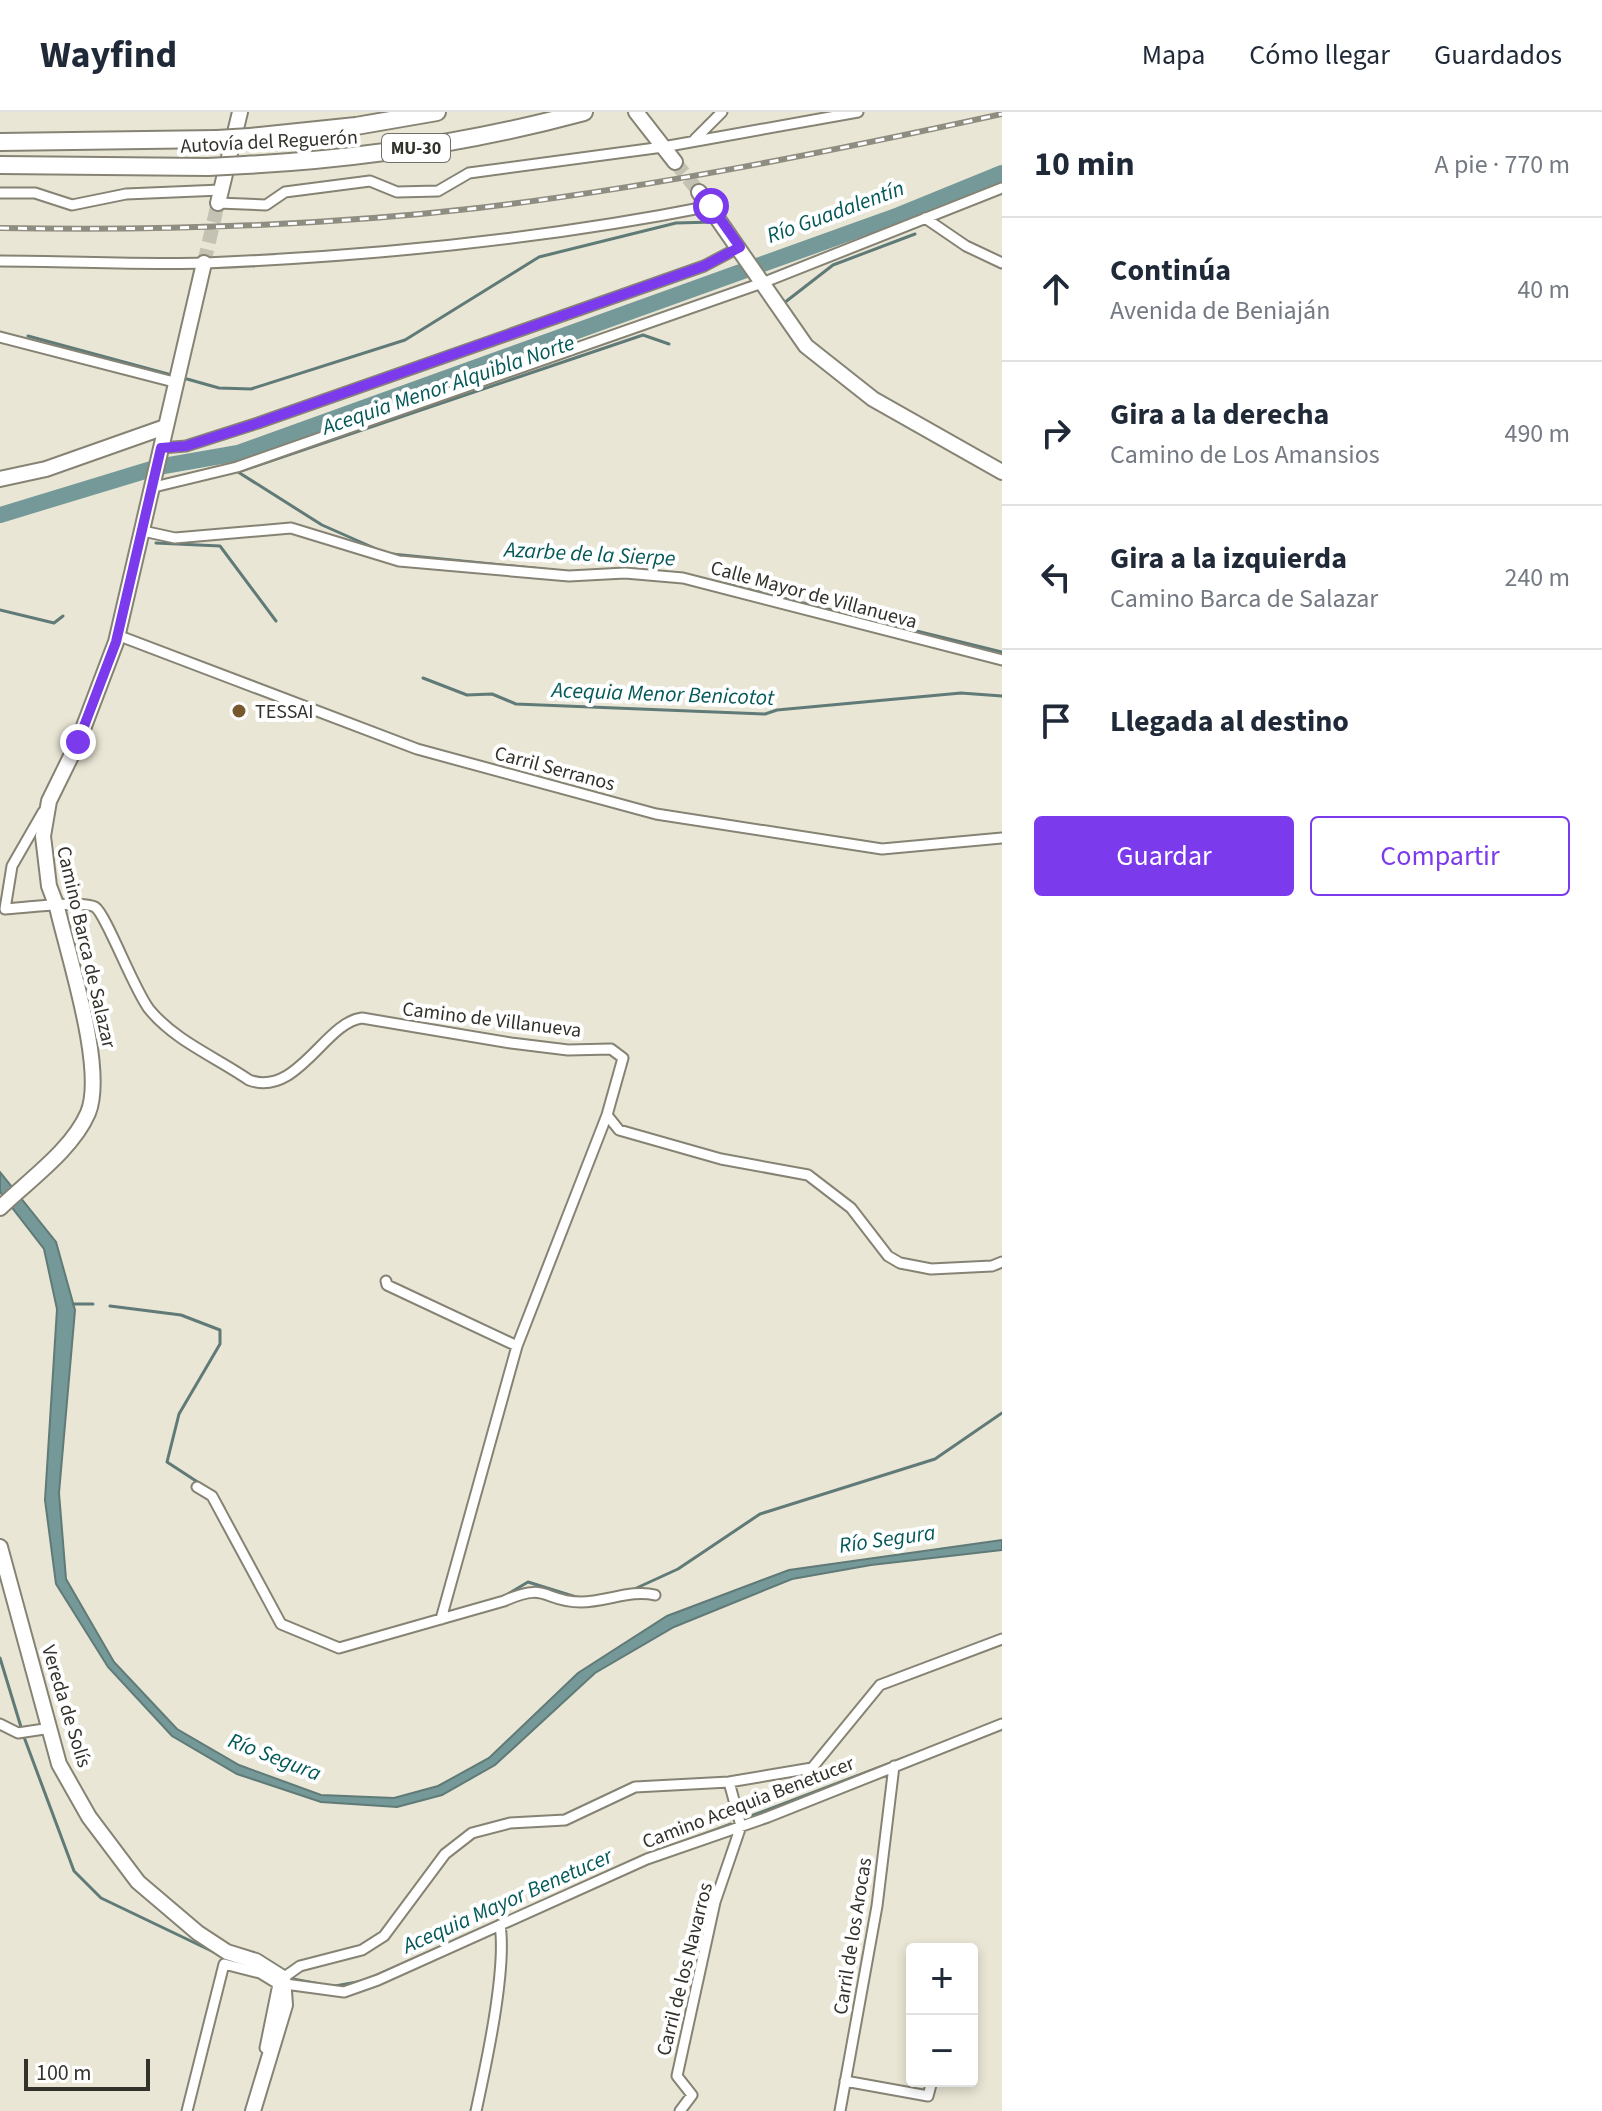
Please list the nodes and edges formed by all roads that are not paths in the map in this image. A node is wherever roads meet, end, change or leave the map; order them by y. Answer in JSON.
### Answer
{"nodes":[{"id":1,"x":240,"y":112,"type":"edge"},
{"id":2,"x":437,"y":112,"type":"edge"},
{"id":3,"x":584,"y":112,"type":"edge"},
{"id":4,"x":636,"y":112,"type":"edge"},
{"id":5,"x":722,"y":112,"type":"edge"},
{"id":6,"x":858,"y":112,"type":"edge"},
{"id":7,"x":695,"y":139,"type":"junction"},
{"id":8,"x":0,"y":142,"type":"edge"},
{"id":9,"x":663,"y":147,"type":"junction"},
{"id":10,"x":675,"y":162,"type":"tunnel mouth"},
{"id":11,"x":0,"y":165,"type":"edge"},
{"id":12,"x":1002,"y":188,"type":"edge"},
{"id":13,"x":699,"y":192,"type":"tunnel mouth"},
{"id":14,"x":0,"y":193,"type":"edge"},
{"id":15,"x":220,"y":196,"type":"junction"},
{"id":16,"x":711,"y":206,"type":"junction"},
{"id":17,"x":925,"y":218,"type":"junction"},
{"id":18,"x":742,"y":250,"type":"junction"},
{"id":19,"x":0,"y":261,"type":"edge"},
{"id":20,"x":204,"y":263,"type":"junction"},
{"id":21,"x":1002,"y":263,"type":"edge"},
{"id":22,"x":761,"y":281,"type":"junction"},
{"id":23,"x":0,"y":337,"type":"edge"},
{"id":24,"x":174,"y":382,"type":"junction"},
{"id":25,"x":165,"y":427,"type":"junction"},
{"id":26,"x":161,"y":448,"type":"junction"},
{"id":27,"x":1002,"y":472,"type":"edge"},
{"id":28,"x":0,"y":479,"type":"edge"},
{"id":29,"x":154,"y":487,"type":"junction"},
{"id":30,"x":143,"y":531,"type":"junction"},
{"id":31,"x":117,"y":635,"type":"junction"},
{"id":32,"x":1002,"y":660,"type":"edge"},
{"id":33,"x":49,"y":802,"type":"junction"},
{"id":34,"x":1002,"y":838,"type":"edge"},
{"id":35,"x":57,"y":907,"type":"junction"},
{"id":36,"x":607,"y":1115,"type":"junction"},
{"id":37,"x":0,"y":1208,"type":"edge"},
{"id":38,"x":1002,"y":1262,"type":"edge"},
{"id":39,"x":386,"y":1281,"type":"dead end"},
{"id":40,"x":517,"y":1346,"type":"junction"},
{"id":41,"x":197,"y":1487,"type":"dead end"},
{"id":42,"x":0,"y":1547,"type":"edge"},
{"id":43,"x":655,"y":1595,"type":"dead end"},
{"id":44,"x":441,"y":1619,"type":"junction"},
{"id":45,"x":1002,"y":1639,"type":"edge"},
{"id":46,"x":0,"y":1724,"type":"edge"},
{"id":47,"x":1002,"y":1724,"type":"edge"},
{"id":48,"x":51,"y":1728,"type":"junction"},
{"id":49,"x":894,"y":1766,"type":"junction"},
{"id":50,"x":729,"y":1782,"type":"junction"},
{"id":51,"x":741,"y":1826,"type":"junction"},
{"id":52,"x":500,"y":1925,"type":"junction"},
{"id":53,"x":284,"y":1981,"type":"junction"},
{"id":54,"x":273,"y":2049,"type":"junction"},
{"id":55,"x":845,"y":2081,"type":"junction"},
{"id":56,"x":930,"y":2087,"type":"edge"},
{"id":57,"x":187,"y":2111,"type":"edge"},
{"id":58,"x":253,"y":2111,"type":"edge"},
{"id":59,"x":476,"y":2111,"type":"edge"},
{"id":60,"x":680,"y":2111,"type":"edge"},
{"id":61,"x":840,"y":2111,"type":"edge"}],
"edges":[{"from":1,"to":15,"type":"street"},
{"from":2,"to":8,"type":"highway","name":"Autovía del Reguerón","number":"MU-30","bridge":true},
{"from":3,"to":11,"type":"highway","name":"Autovía del Reguerón","number":"MU-30","bridge":true},
{"from":4,"to":9,"type":"street"},
{"from":5,"to":7,"type":"street"},
{"from":6,"to":7,"type":"street"},
{"from":7,"to":9,"type":"street"},
{"from":9,"to":10,"type":"street"},
{"from":9,"to":15,"type":"street"},
{"from":12,"to":17,"type":"street"},
{"from":13,"to":16,"type":"street"},
{"from":14,"to":15,"type":"street"},
{"from":16,"to":18,"type":"street"},
{"from":16,"to":20,"type":"street"},
{"from":17,"to":21,"type":"street"},
{"from":17,"to":22,"type":"street"},
{"from":18,"to":22,"type":"street"},
{"from":18,"to":26,"type":"street"},
{"from":19,"to":20,"type":"street"},
{"from":20,"to":24,"type":"street","name":"Camino Barca de Salazar"},
{"from":22,"to":27,"type":"street"},
{"from":22,"to":29,"type":"street"},
{"from":23,"to":24,"type":"street"},
{"from":24,"to":25,"type":"street","name":"Camino Barca de Salazar"},
{"from":25,"to":26,"type":"street","name":"Camino Barca de Salazar"},
{"from":25,"to":28,"type":"street"},
{"from":26,"to":29,"type":"street","name":"Camino Barca de Salazar"},
{"from":29,"to":30,"type":"street","name":"Camino Barca de Salazar"},
{"from":30,"to":31,"type":"street","name":"Camino Barca de Salazar"},
{"from":30,"to":32,"type":"street","name":"Calle Mayor de Villanueva"},
{"from":31,"to":33,"type":"street","name":"Camino Barca de Salazar"},
{"from":31,"to":34,"type":"street","name":"Carril Serranos"},
{"from":33,"to":35,"type":"street","name":"Camino Barca de Salazar"},
{"from":33,"to":35,"type":"street"},
{"from":35,"to":36,"type":"street","name":"Camino de Villanueva"},
{"from":35,"to":37,"type":"street","name":"Camino Barca de Salazar"},
{"from":36,"to":38,"type":"street"},
{"from":36,"to":40,"type":"street"},
{"from":39,"to":40,"type":"street"},
{"from":40,"to":44,"type":"street"},
{"from":41,"to":44,"type":"street"},
{"from":42,"to":48,"type":"street","name":"Vereda de Solís"},
{"from":43,"to":44,"type":"street"},
{"from":45,"to":50,"type":"street"},
{"from":46,"to":48,"type":"street"},
{"from":47,"to":49,"type":"street","name":"Camino Acequia Benetucer"},
{"from":48,"to":53,"type":"street","name":"Vereda de Solís"},
{"from":49,"to":51,"type":"street","name":"Camino Acequia Benetucer"},
{"from":49,"to":55,"type":"street","name":"Carril de los Arocas"},
{"from":50,"to":51,"type":"street"},
{"from":50,"to":53,"type":"street"},
{"from":51,"to":52,"type":"street","name":"Camino Acequia Benetucer"},
{"from":51,"to":60,"type":"street","name":"Carril de los Navarros"},
{"from":52,"to":53,"type":"street","name":"Camino Acequia Benetucer"},
{"from":52,"to":59,"type":"street"},
{"from":53,"to":54,"type":"street"},
{"from":54,"to":57,"type":"street"},
{"from":54,"to":58,"type":"street"},
{"from":55,"to":56,"type":"street"},
{"from":55,"to":61,"type":"street","name":"Carril de los Arocas"}]}
